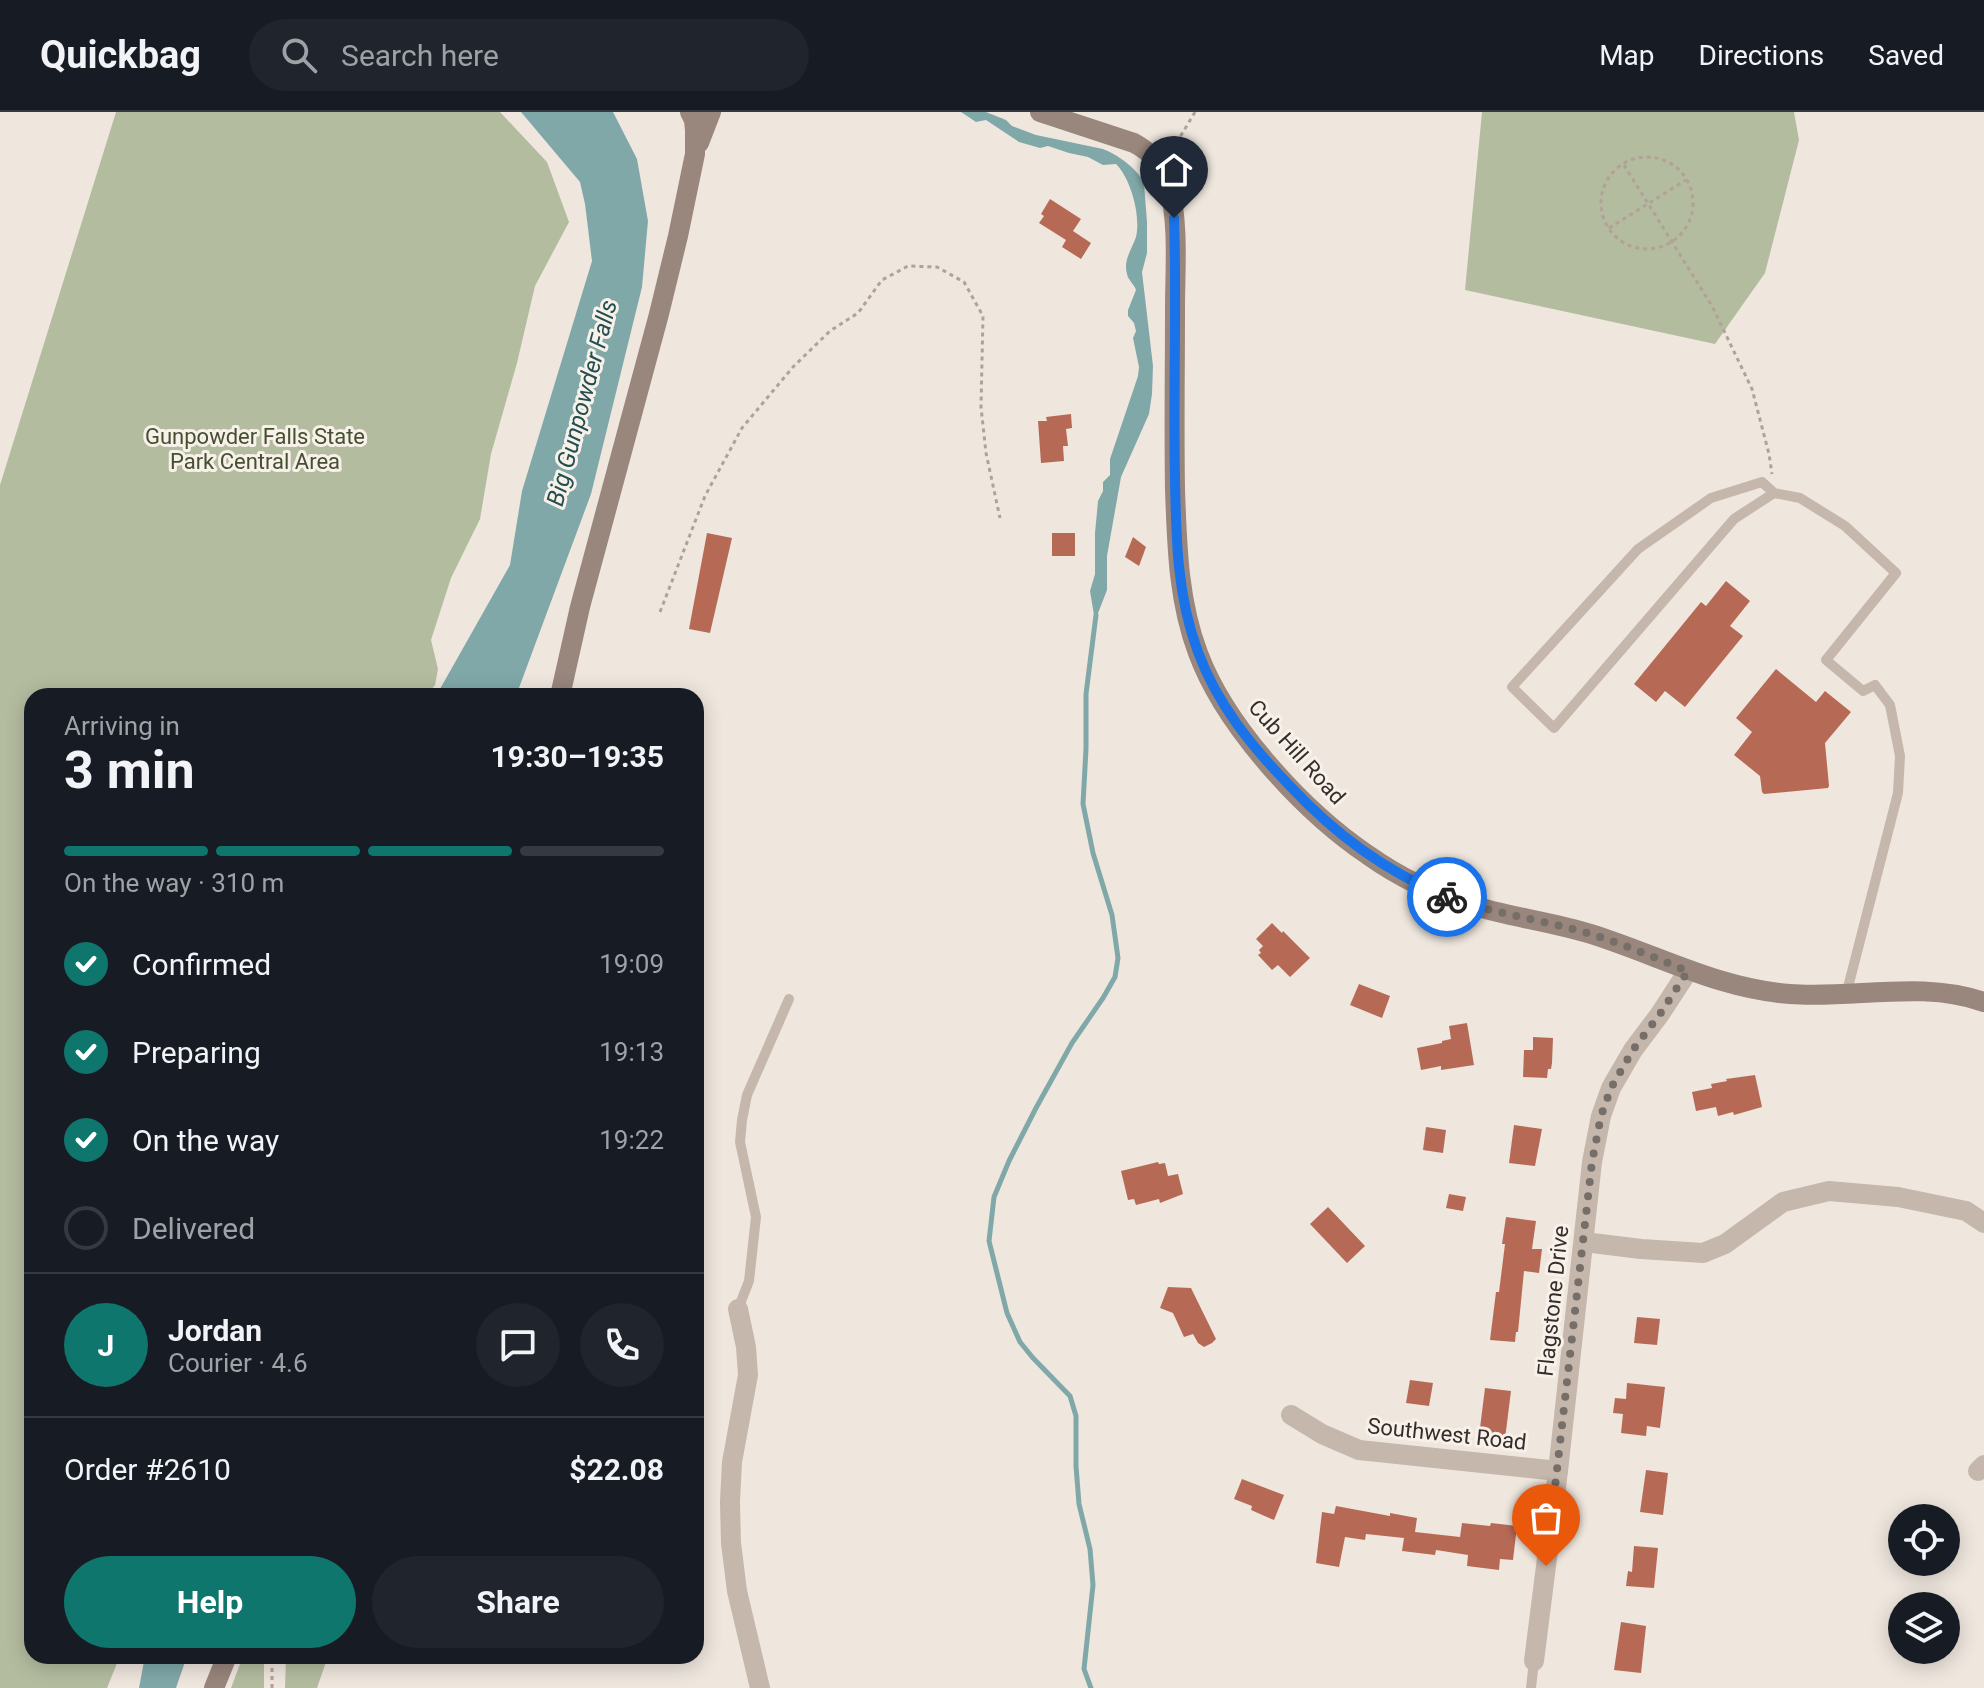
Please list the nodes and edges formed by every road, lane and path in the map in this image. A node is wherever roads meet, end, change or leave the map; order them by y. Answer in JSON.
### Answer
{"nodes":[{"id":1,"x":690,"y":112,"type":"edge"},
{"id":2,"x":711,"y":112,"type":"edge"},
{"id":3,"x":1040,"y":112,"type":"edge"},
{"id":4,"x":1195,"y":112,"type":"edge"},
{"id":5,"x":695,"y":154,"type":"junction"},
{"id":6,"x":1156,"y":160,"type":"junction"},
{"id":7,"x":1624,"y":165,"type":"junction"},
{"id":8,"x":1686,"y":180,"type":"junction"},
{"id":9,"x":1648,"y":203,"type":"junction"},
{"id":10,"x":1609,"y":228,"type":"junction"},
{"id":11,"x":1673,"y":242,"type":"junction"},
{"id":12,"x":1774,"y":493,"type":"junction"},
{"id":13,"x":1000,"y":518,"type":"dead end"},
{"id":14,"x":660,"y":612,"type":"dead end"},
{"id":15,"x":562,"y":688,"type":"edge"},
{"id":16,"x":1688,"y":971,"type":"junction"},
{"id":17,"x":1846,"y":995,"type":"junction"},
{"id":18,"x":789,"y":999,"type":"dead end"},
{"id":19,"x":1984,"y":1002,"type":"edge"},
{"id":20,"x":1984,"y":1223,"type":"edge"},
{"id":21,"x":1584,"y":1242,"type":"junction"},
{"id":22,"x":738,"y":1309,"type":"joint"},
{"id":23,"x":1291,"y":1415,"type":"dead end"},
{"id":24,"x":1558,"y":1471,"type":"junction"},
{"id":25,"x":1534,"y":1661,"type":"joint"},
{"id":26,"x":224,"y":1664,"type":"edge"},
{"id":27,"x":272,"y":1664,"type":"edge"},
{"id":28,"x":214,"y":1688,"type":"edge"},
{"id":29,"x":272,"y":1688,"type":"edge"},
{"id":30,"x":760,"y":1688,"type":"edge"},
{"id":31,"x":1531,"y":1688,"type":"edge"}],
"edges":[{"from":1,"to":5,"type":"street"},
{"from":2,"to":5,"type":"street"},
{"from":3,"to":6,"type":"street","name":"Cub Hill Road"},
{"from":4,"to":6,"type":"path"},
{"from":5,"to":15,"type":"street"},
{"from":6,"to":16,"type":"street","name":"Cub Hill Road"},
{"from":7,"to":8,"type":"path"},
{"from":7,"to":9,"type":"path"},
{"from":7,"to":10,"type":"path"},
{"from":8,"to":9,"type":"path"},
{"from":8,"to":11,"type":"path"},
{"from":9,"to":10,"type":"path"},
{"from":9,"to":11,"type":"path"},
{"from":10,"to":11,"type":"path"},
{"from":11,"to":12,"type":"path"},
{"from":12,"to":12,"type":"lane"},
{"from":12,"to":17,"type":"lane"},
{"from":13,"to":14,"type":"path"},
{"from":16,"to":17,"type":"street","name":"Cub Hill Road"},
{"from":16,"to":21,"type":"street","name":"Flagstone Drive"},
{"from":17,"to":19,"type":"street","name":"Cub Hill Road"},
{"from":18,"to":22,"type":"lane"},
{"from":20,"to":21,"type":"street"},
{"from":21,"to":24,"type":"street","name":"Flagstone Drive"},
{"from":22,"to":30,"type":"street"},
{"from":23,"to":24,"type":"street","name":"Southwest Road"},
{"from":24,"to":25,"type":"street","name":"Flagstone Drive"},
{"from":25,"to":31,"type":"lane"},
{"from":26,"to":28,"type":"street"},
{"from":27,"to":29,"type":"path"}]}
